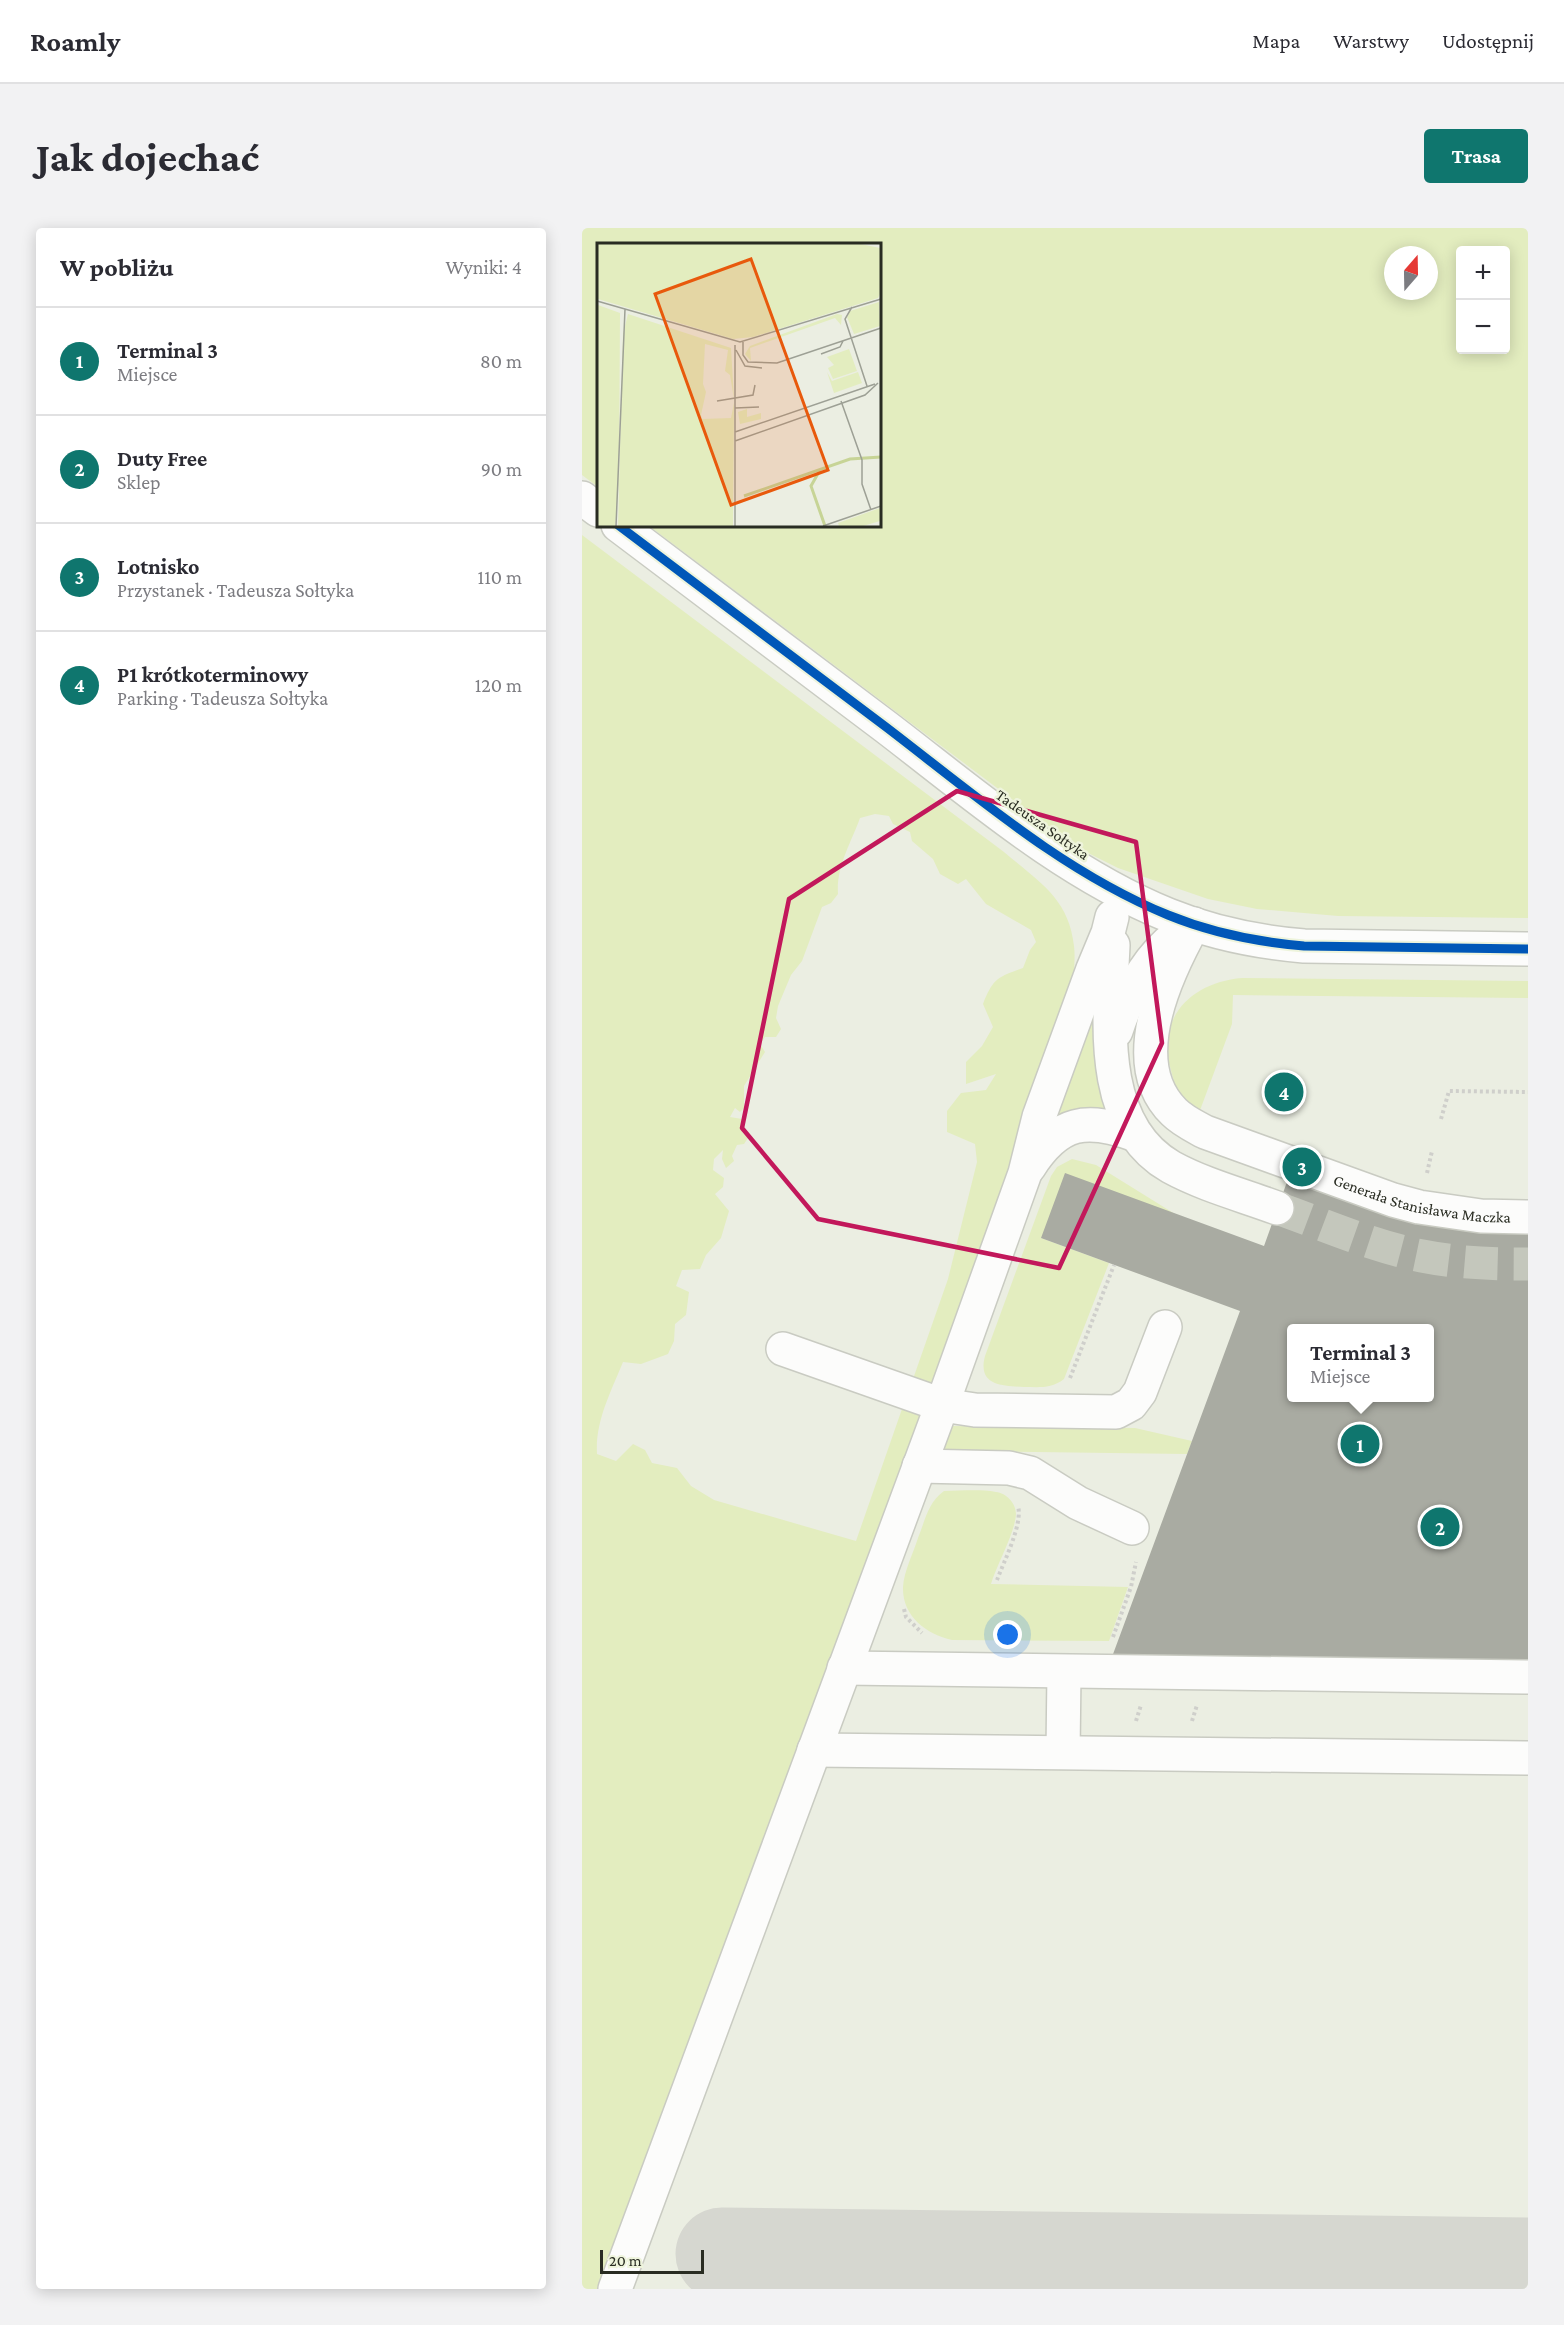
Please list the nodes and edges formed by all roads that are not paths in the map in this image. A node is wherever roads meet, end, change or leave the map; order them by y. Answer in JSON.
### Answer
{"nodes":[{"id":1,"x":582,"y":498,"type":"edge"},
{"id":2,"x":597,"y":509,"type":"edge"},
{"id":3,"x":619,"y":526,"type":"edge"},
{"id":4,"x":1113,"y":903,"type":"junction"},
{"id":5,"x":1194,"y":924,"type":"junction"},
{"id":6,"x":1528,"y":949,"type":"edge"},
{"id":7,"x":1112,"y":1048,"type":"junction"},
{"id":8,"x":1136,"y":1135,"type":"junction"},
{"id":9,"x":1025,"y":1173,"type":"junction"},
{"id":10,"x":1277,"y":1208,"type":"tunnel mouth"},
{"id":11,"x":1528,"y":1217,"type":"edge"},
{"id":12,"x":1165,"y":1327,"type":"dead end"},
{"id":13,"x":783,"y":1349,"type":"dead end"},
{"id":14,"x":942,"y":1406,"type":"junction"},
{"id":15,"x":919,"y":1466,"type":"junction"},
{"id":16,"x":1132,"y":1528,"type":"dead end"},
{"id":17,"x":844,"y":1668,"type":"junction"},
{"id":18,"x":1064,"y":1672,"type":"junction"},
{"id":19,"x":1528,"y":1677,"type":"edge"},
{"id":20,"x":814,"y":1750,"type":"junction"},
{"id":21,"x":1063,"y":1752,"type":"junction"},
{"id":22,"x":1528,"y":1758,"type":"edge"},
{"id":23,"x":615,"y":2289,"type":"edge"}],
"edges":[{"from":1,"to":2,"type":"street"},
{"from":3,"to":4,"type":"street","name":"Tadeusza Sołtyka"},
{"from":4,"to":5,"type":"street","name":"Tadeusza Sołtyka"},
{"from":4,"to":7,"type":"street"},
{"from":4,"to":9,"type":"street"},
{"from":5,"to":6,"type":"street","name":"Tadeusza Sołtyka"},
{"from":5,"to":7,"type":"street"},
{"from":5,"to":11,"type":"street","name":"Generała Stanisława Maczka"},
{"from":7,"to":8,"type":"street"},
{"from":8,"to":9,"type":"street"},
{"from":8,"to":10,"type":"street"},
{"from":9,"to":14,"type":"street"},
{"from":12,"to":14,"type":"street"},
{"from":13,"to":14,"type":"street"},
{"from":14,"to":15,"type":"street"},
{"from":15,"to":16,"type":"street"},
{"from":15,"to":17,"type":"street"},
{"from":17,"to":18,"type":"street"},
{"from":17,"to":20,"type":"street"},
{"from":18,"to":19,"type":"street"},
{"from":18,"to":21,"type":"street"},
{"from":20,"to":21,"type":"street"},
{"from":20,"to":23,"type":"street"},
{"from":21,"to":22,"type":"street"}]}
